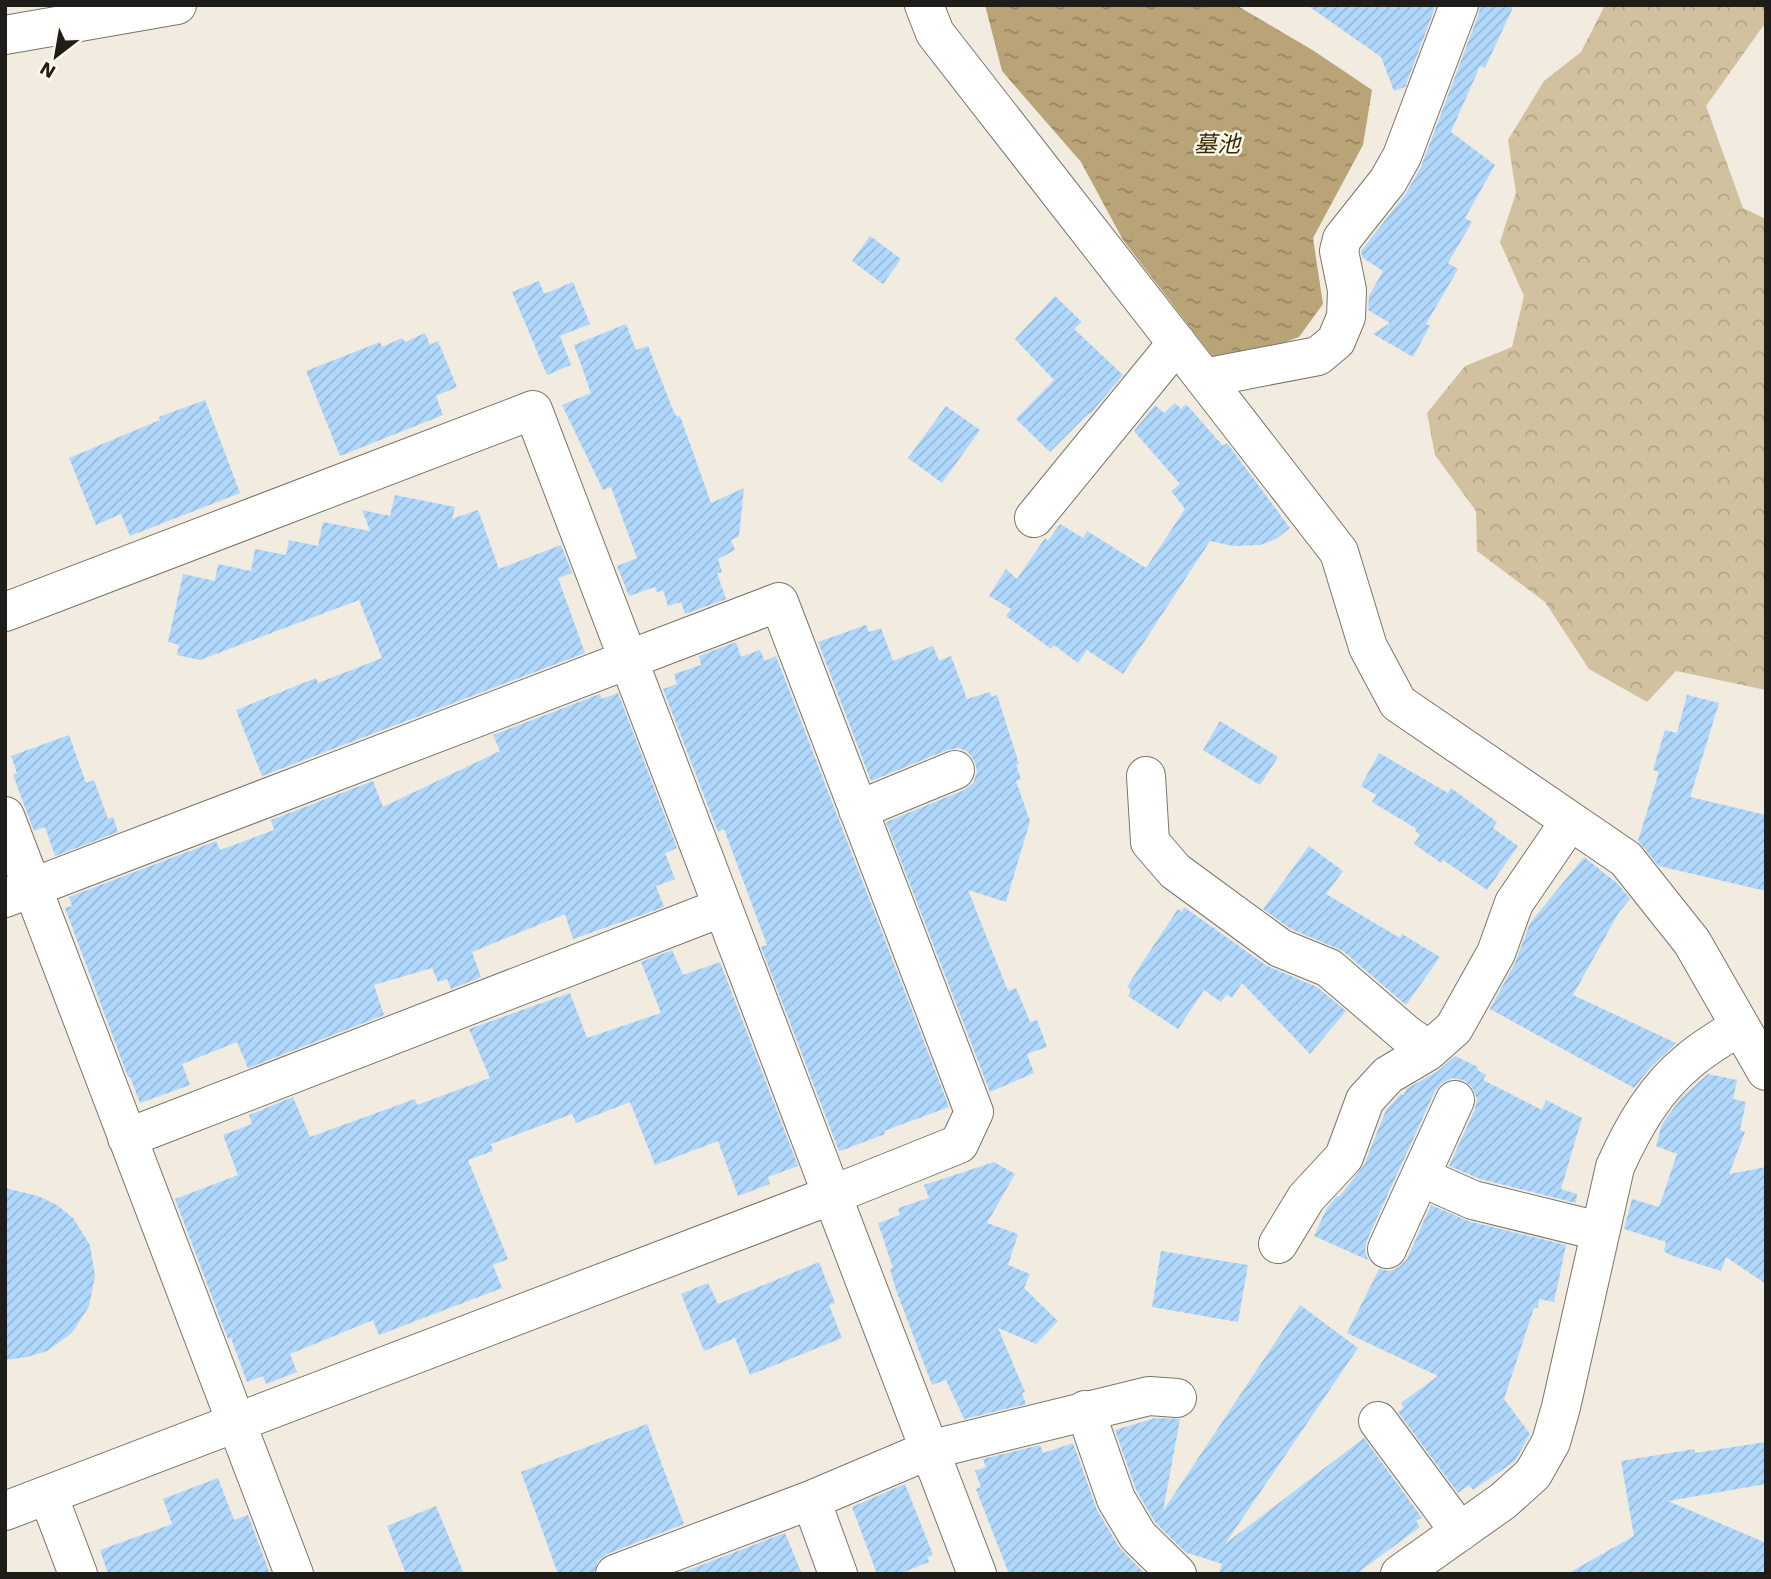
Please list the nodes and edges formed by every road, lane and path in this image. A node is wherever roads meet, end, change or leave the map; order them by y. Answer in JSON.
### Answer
{"nodes":[{"id":1,"x":177,"y":5,"type":"edge"},
{"id":2,"x":924,"y":5,"type":"edge"},
{"id":3,"x":1459,"y":5,"type":"edge"},
{"id":4,"x":5,"y":35,"type":"edge"},
{"id":5,"x":1177,"y":343,"type":"junction"},
{"id":6,"x":1204,"y":378,"type":"junction"},
{"id":7,"x":1034,"y":518,"type":"dead end"},
{"id":8,"x":5,"y":612,"type":"edge"},
{"id":9,"x":628,"y":659,"type":"junction"},
{"id":10,"x":955,"y":770,"type":"dead end"},
{"id":11,"x":1146,"y":776,"type":"dead end"},
{"id":12,"x":859,"y":810,"type":"junction"},
{"id":13,"x":5,"y":816,"type":"edge"},
{"id":14,"x":1570,"y":821,"type":"junction"},
{"id":15,"x":19,"y":892,"type":"edge"},
{"id":16,"x":723,"y":907,"type":"junction"},
{"id":17,"x":1740,"y":1026,"type":"junction"},
{"id":18,"x":1429,"y":1050,"type":"junction"},
{"id":19,"x":1766,"y":1071,"type":"edge"},
{"id":20,"x":1455,"y":1100,"type":"dead end"},
{"id":21,"x":127,"y":1138,"type":"junction"},
{"id":22,"x":1421,"y":1177,"type":"junction"},
{"id":23,"x":832,"y":1195,"type":"junction"},
{"id":24,"x":1599,"y":1231,"type":"junction"},
{"id":25,"x":1278,"y":1244,"type":"dead end"},
{"id":26,"x":1387,"y":1249,"type":"dead end"},
{"id":27,"x":1177,"y":1398,"type":"dead end"},
{"id":28,"x":1085,"y":1410,"type":"junction"},
{"id":29,"x":1378,"y":1421,"type":"dead end"},
{"id":30,"x":236,"y":1423,"type":"junction"},
{"id":31,"x":929,"y":1450,"type":"junction"},
{"id":32,"x":48,"y":1494,"type":"junction"},
{"id":33,"x":811,"y":1500,"type":"junction"},
{"id":34,"x":5,"y":1511,"type":"edge"},
{"id":35,"x":1460,"y":1532,"type":"junction"},
{"id":36,"x":78,"y":1574,"type":"edge"},
{"id":37,"x":294,"y":1574,"type":"edge"},
{"id":38,"x":615,"y":1574,"type":"edge"},
{"id":39,"x":838,"y":1574,"type":"edge"},
{"id":40,"x":977,"y":1574,"type":"edge"},
{"id":41,"x":1177,"y":1574,"type":"edge"},
{"id":42,"x":1401,"y":1574,"type":"edge"}],
"edges":[{"from":1,"to":4,"type":"street"},
{"from":2,"to":5,"type":"street"},
{"from":3,"to":6,"type":"street"},
{"from":5,"to":6,"type":"street"},
{"from":5,"to":7,"type":"street"},
{"from":6,"to":14,"type":"street"},
{"from":8,"to":9,"type":"street"},
{"from":9,"to":12,"type":"street"},
{"from":9,"to":15,"type":"street"},
{"from":9,"to":16,"type":"street"},
{"from":10,"to":12,"type":"street"},
{"from":11,"to":18,"type":"street"},
{"from":12,"to":23,"type":"street"},
{"from":13,"to":15,"type":"street"},
{"from":14,"to":17,"type":"street"},
{"from":14,"to":18,"type":"street"},
{"from":15,"to":21,"type":"street"},
{"from":16,"to":21,"type":"street"},
{"from":16,"to":23,"type":"street"},
{"from":17,"to":19,"type":"street"},
{"from":17,"to":24,"type":"street"},
{"from":18,"to":25,"type":"street"},
{"from":20,"to":22,"type":"street"},
{"from":21,"to":30,"type":"street"},
{"from":22,"to":24,"type":"street"},
{"from":22,"to":26,"type":"street"},
{"from":23,"to":30,"type":"street"},
{"from":23,"to":31,"type":"street"},
{"from":24,"to":35,"type":"street"},
{"from":27,"to":28,"type":"street"},
{"from":28,"to":31,"type":"street"},
{"from":28,"to":41,"type":"street"},
{"from":29,"to":35,"type":"street"},
{"from":30,"to":32,"type":"street"},
{"from":30,"to":37,"type":"street"},
{"from":31,"to":33,"type":"street"},
{"from":31,"to":40,"type":"street"},
{"from":32,"to":34,"type":"street"},
{"from":32,"to":36,"type":"street"},
{"from":33,"to":38,"type":"street"},
{"from":33,"to":39,"type":"street"},
{"from":35,"to":42,"type":"street"}]}
